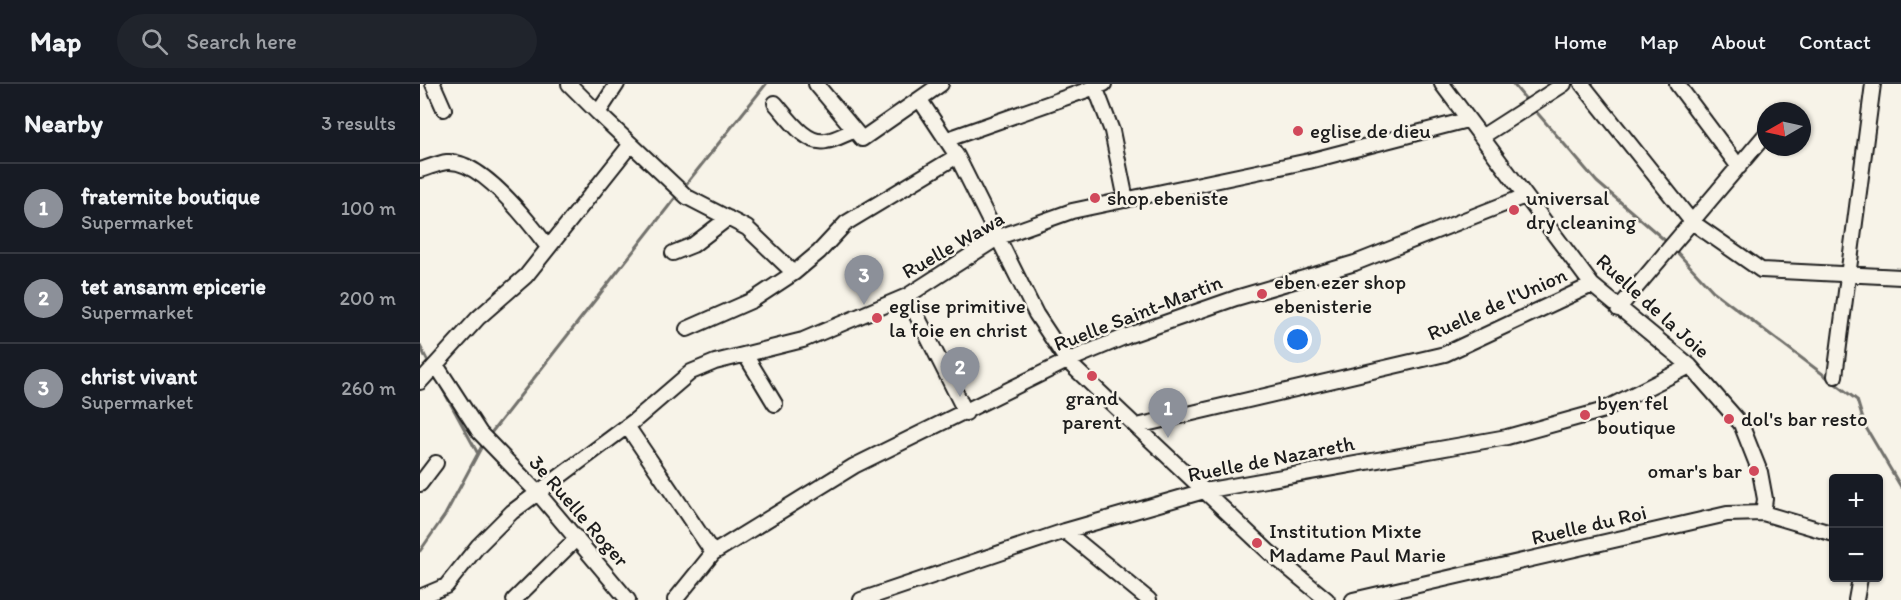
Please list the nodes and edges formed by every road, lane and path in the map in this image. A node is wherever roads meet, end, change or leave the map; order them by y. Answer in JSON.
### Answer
{"nodes":[{"id":1,"x":433,"y":84,"type":"edge"},
{"id":2,"x":569,"y":84,"type":"edge"},
{"id":3,"x":616,"y":84,"type":"edge"},
{"id":4,"x":816,"y":84,"type":"edge"},
{"id":5,"x":941,"y":84,"type":"edge"},
{"id":6,"x":1442,"y":84,"type":"edge"},
{"id":7,"x":1564,"y":84,"type":"edge"},
{"id":8,"x":1582,"y":84,"type":"edge"},
{"id":9,"x":1677,"y":84,"type":"edge"},
{"id":10,"x":1873,"y":84,"type":"edge"},
{"id":11,"x":1097,"y":85,"type":"edge"},
{"id":12,"x":920,"y":100,"type":"junction"},
{"id":13,"x":775,"y":103,"type":"dead end"},
{"id":14,"x":444,"y":109,"type":"dead end"},
{"id":15,"x":598,"y":113,"type":"junction"},
{"id":16,"x":1467,"y":120,"type":"junction"},
{"id":17,"x":853,"y":131,"type":"junction"},
{"id":18,"x":1483,"y":136,"type":"junction"},
{"id":19,"x":948,"y":139,"type":"junction"},
{"id":20,"x":631,"y":144,"type":"junction"},
{"id":21,"x":1757,"y":145,"type":"edge"},
{"id":22,"x":957,"y":156,"type":"junction"},
{"id":23,"x":1739,"y":167,"type":"junction"},
{"id":24,"x":420,"y":170,"type":"edge"},
{"id":25,"x":1525,"y":196,"type":"junction"},
{"id":26,"x":1126,"y":200,"type":"junction"},
{"id":27,"x":728,"y":218,"type":"junction"},
{"id":28,"x":1692,"y":222,"type":"junction"},
{"id":29,"x":999,"y":237,"type":"junction"},
{"id":30,"x":548,"y":247,"type":"junction"},
{"id":31,"x":673,"y":253,"type":"dead end"},
{"id":32,"x":794,"y":273,"type":"junction"},
{"id":33,"x":1848,"y":273,"type":"junction"},
{"id":34,"x":1901,"y":277,"type":"edge"},
{"id":35,"x":1592,"y":285,"type":"junction"},
{"id":36,"x":907,"y":296,"type":"junction"},
{"id":37,"x":1618,"y":309,"type":"junction"},
{"id":38,"x":687,"y":329,"type":"dead end"},
{"id":39,"x":746,"y":356,"type":"junction"},
{"id":40,"x":1067,"y":361,"type":"junction"},
{"id":41,"x":1690,"y":366,"type":"junction"},
{"id":42,"x":429,"y":372,"type":"edge"},
{"id":43,"x":1835,"y":376,"type":"dead end"},
{"id":44,"x":775,"y":404,"type":"dead end"},
{"id":45,"x":966,"y":413,"type":"junction"},
{"id":46,"x":627,"y":426,"type":"junction"},
{"id":47,"x":1137,"y":426,"type":"junction"},
{"id":48,"x":436,"y":464,"type":"dead end"},
{"id":49,"x":420,"y":484,"type":"edge"},
{"id":50,"x":1204,"y":491,"type":"junction"},
{"id":51,"x":537,"y":492,"type":"junction"},
{"id":52,"x":1763,"y":513,"type":"junction"},
{"id":53,"x":1065,"y":531,"type":"junction"},
{"id":54,"x":1829,"y":533,"type":"edge"},
{"id":55,"x":577,"y":538,"type":"junction"},
{"id":56,"x":713,"y":553,"type":"junction"},
{"id":57,"x":1859,"y":582,"type":"edge"},
{"id":58,"x":420,"y":597,"type":"edge"},
{"id":59,"x":514,"y":600,"type":"edge"},
{"id":60,"x":628,"y":600,"type":"edge"},
{"id":61,"x":675,"y":600,"type":"edge"},
{"id":62,"x":861,"y":600,"type":"edge"},
{"id":63,"x":1149,"y":600,"type":"edge"},
{"id":64,"x":1328,"y":600,"type":"edge"},
{"id":65,"x":1353,"y":600,"type":"edge"},
{"id":66,"x":1856,"y":600,"type":"edge"}],
"edges":[{"from":1,"to":14,"type":"street"},
{"from":2,"to":15,"type":"street"},
{"from":3,"to":15,"type":"street"},
{"from":4,"to":17,"type":"street"},
{"from":5,"to":12,"type":"street"},
{"from":6,"to":16,"type":"street","name":"Ruelle de la Joie"},
{"from":7,"to":18,"type":"street"},
{"from":8,"to":28,"type":"street"},
{"from":9,"to":23,"type":"street"},
{"from":10,"to":33,"type":"street"},
{"from":11,"to":19,"type":"street"},
{"from":11,"to":26,"type":"street"},
{"from":12,"to":17,"type":"street"},
{"from":12,"to":19,"type":"street"},
{"from":13,"to":17,"type":"street"},
{"from":15,"to":20,"type":"street"},
{"from":16,"to":18,"type":"street","name":"Ruelle de la Joie"},
{"from":16,"to":26,"type":"street","name":"Ruelle Wawa"},
{"from":18,"to":25,"type":"street","name":"Ruelle de la Joie"},
{"from":19,"to":22,"type":"street"},
{"from":20,"to":27,"type":"street"},
{"from":20,"to":30,"type":"street"},
{"from":21,"to":23,"type":"street"},
{"from":22,"to":29,"type":"street"},
{"from":22,"to":32,"type":"street"},
{"from":23,"to":28,"type":"street"},
{"from":24,"to":30,"type":"street"},
{"from":25,"to":35,"type":"street","name":"Ruelle de la Joie"},
{"from":25,"to":40,"type":"street","name":"Ruelle Saint-Martin"},
{"from":26,"to":29,"type":"street","name":"Ruelle Wawa"},
{"from":27,"to":31,"type":"street"},
{"from":27,"to":32,"type":"street"},
{"from":28,"to":33,"type":"street"},
{"from":28,"to":37,"type":"street"},
{"from":29,"to":36,"type":"street","name":"Ruelle Wawa"},
{"from":29,"to":40,"type":"street"},
{"from":30,"to":42,"type":"street"},
{"from":32,"to":38,"type":"street"},
{"from":33,"to":34,"type":"street"},
{"from":33,"to":43,"type":"street"},
{"from":35,"to":37,"type":"street","name":"Ruelle de la Joie"},
{"from":35,"to":47,"type":"street","name":"Ruelle de l'Union"},
{"from":36,"to":39,"type":"street","name":"Ruelle Wawa"},
{"from":36,"to":45,"type":"street"},
{"from":37,"to":41,"type":"street","name":"Ruelle de la Joie"},
{"from":39,"to":44,"type":"street"},
{"from":39,"to":46,"type":"street","name":"Ruelle Wawa"},
{"from":40,"to":45,"type":"street","name":"Ruelle Saint-Martin"},
{"from":40,"to":47,"type":"street"},
{"from":41,"to":50,"type":"street","name":"Ruelle de Nazareth"},
{"from":41,"to":52,"type":"street","name":"Ruelle de la Joie"},
{"from":42,"to":51,"type":"street","name":"3e Ruelle Roger"},
{"from":45,"to":56,"type":"street","name":"Ruelle Saint-Martin"},
{"from":46,"to":51,"type":"street","name":"Ruelle Wawa"},
{"from":46,"to":56,"type":"street"},
{"from":47,"to":50,"type":"street"},
{"from":48,"to":49,"type":"street"},
{"from":50,"to":53,"type":"street","name":"Ruelle de Nazareth"},
{"from":50,"to":64,"type":"street"},
{"from":51,"to":55,"type":"street","name":"3e Ruelle Roger"},
{"from":51,"to":58,"type":"street","name":"Ruelle Wawa"},
{"from":52,"to":54,"type":"street","name":"Ruelle du Roi"},
{"from":52,"to":65,"type":"street","name":"Ruelle du Roi"},
{"from":53,"to":62,"type":"street","name":"Ruelle de Nazareth"},
{"from":53,"to":63,"type":"street"},
{"from":55,"to":59,"type":"street"},
{"from":55,"to":60,"type":"street","name":"3e Ruelle Roger"},
{"from":56,"to":61,"type":"street","name":"Ruelle Saint-Martin"},
{"from":57,"to":66,"type":"street"}]}
